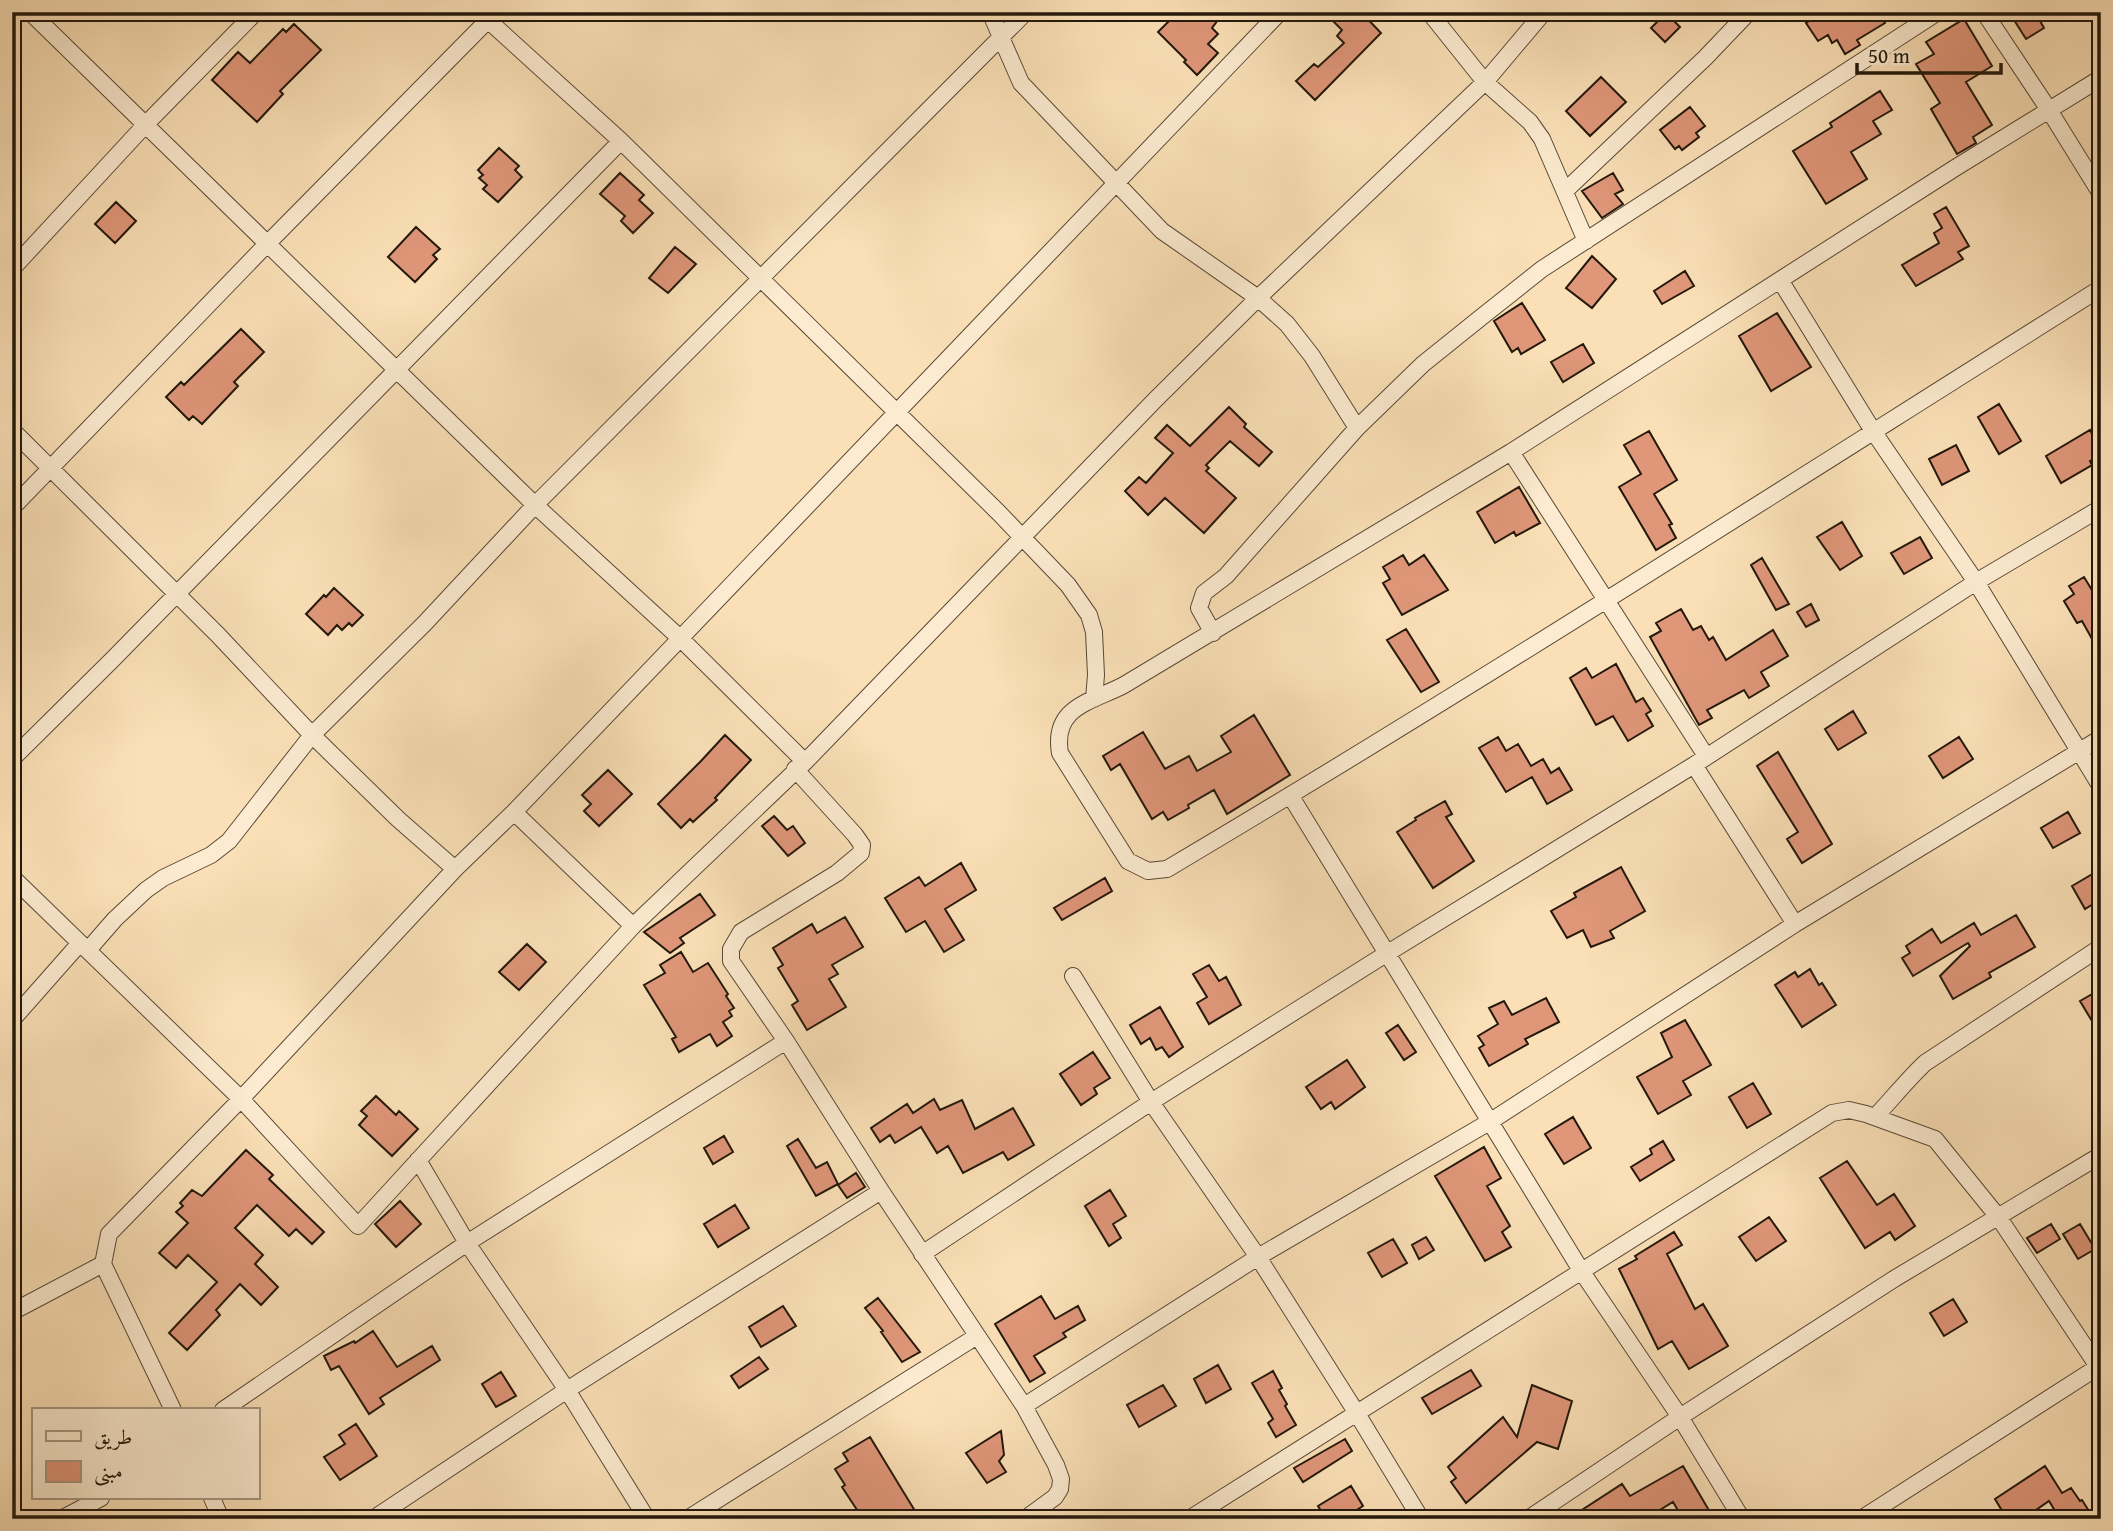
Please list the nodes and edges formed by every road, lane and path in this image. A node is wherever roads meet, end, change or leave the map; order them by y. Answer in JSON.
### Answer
{"nodes":[{"id":1,"x":19,"y":12,"type":"edge"},
{"id":2,"x":30,"y":12,"type":"edge"},
{"id":3,"x":256,"y":12,"type":"edge"},
{"id":4,"x":990,"y":12,"type":"edge"},
{"id":5,"x":1026,"y":12,"type":"edge"},
{"id":6,"x":1280,"y":12,"type":"edge"},
{"id":7,"x":1429,"y":12,"type":"edge"},
{"id":8,"x":1544,"y":12,"type":"edge"},
{"id":9,"x":1749,"y":12,"type":"edge"},
{"id":10,"x":1937,"y":12,"type":"edge"},
{"id":11,"x":1984,"y":12,"type":"edge"},
{"id":12,"x":488,"y":15,"type":"edge"},
{"id":13,"x":12,"y":19,"type":"edge"},
{"id":14,"x":1002,"y":38,"type":"junction"},
{"id":15,"x":2101,"y":78,"type":"edge"},
{"id":16,"x":1485,"y":82,"type":"junction"},
{"id":17,"x":2049,"y":110,"type":"junction"},
{"id":18,"x":146,"y":124,"type":"junction"},
{"id":19,"x":621,"y":141,"type":"junction"},
{"id":20,"x":1118,"y":183,"type":"junction"},
{"id":21,"x":1565,"y":191,"type":"junction"},
{"id":22,"x":2101,"y":194,"type":"edge"},
{"id":23,"x":1586,"y":241,"type":"junction"},
{"id":24,"x":267,"y":244,"type":"junction"},
{"id":25,"x":12,"y":269,"type":"edge"},
{"id":26,"x":759,"y":279,"type":"junction"},
{"id":27,"x":1780,"y":280,"type":"junction"},
{"id":28,"x":2101,"y":288,"type":"edge"},
{"id":29,"x":1258,"y":298,"type":"junction"},
{"id":30,"x":397,"y":368,"type":"junction"},
{"id":31,"x":895,"y":412,"type":"junction"},
{"id":32,"x":1357,"y":428,"type":"junction"},
{"id":33,"x":12,"y":430,"type":"edge"},
{"id":34,"x":1873,"y":431,"type":"junction"},
{"id":35,"x":1511,"y":452,"type":"junction"},
{"id":36,"x":50,"y":468,"type":"junction"},
{"id":37,"x":535,"y":505,"type":"junction"},
{"id":38,"x":12,"y":508,"type":"edge"},
{"id":39,"x":2101,"y":508,"type":"edge"},
{"id":40,"x":1023,"y":538,"type":"junction"},
{"id":41,"x":1976,"y":582,"type":"junction"},
{"id":42,"x":177,"y":594,"type":"junction"},
{"id":43,"x":1606,"y":600,"type":"junction"},
{"id":44,"x":1213,"y":633,"type":"junction"},
{"id":45,"x":681,"y":639,"type":"junction"},
{"id":46,"x":1094,"y":699,"type":"junction"},
{"id":47,"x":312,"y":735,"type":"junction"},
{"id":48,"x":2101,"y":738,"type":"edge"},
{"id":49,"x":2078,"y":752,"type":"junction"},
{"id":50,"x":12,"y":759,"type":"edge"},
{"id":51,"x":1700,"y":761,"type":"junction"},
{"id":52,"x":800,"y":766,"type":"junction"},
{"id":53,"x":2101,"y":787,"type":"edge"},
{"id":54,"x":1290,"y":795,"type":"junction"},
{"id":55,"x":514,"y":812,"type":"junction"},
{"id":56,"x":455,"y":869,"type":"junction"},
{"id":57,"x":12,"y":877,"type":"edge"},
{"id":58,"x":1795,"y":925,"type":"junction"},
{"id":59,"x":633,"y":926,"type":"junction"},
{"id":60,"x":84,"y":947,"type":"junction"},
{"id":61,"x":2101,"y":947,"type":"edge"},
{"id":62,"x":1386,"y":954,"type":"junction"},
{"id":63,"x":1073,"y":976,"type":"dead end"},
{"id":64,"x":12,"y":1020,"type":"edge"},
{"id":65,"x":786,"y":1041,"type":"junction"},
{"id":66,"x":241,"y":1099,"type":"junction"},
{"id":67,"x":1151,"y":1102,"type":"junction"},
{"id":68,"x":1875,"y":1117,"type":"junction"},
{"id":69,"x":1491,"y":1121,"type":"junction"},
{"id":70,"x":2101,"y":1155,"type":"edge"},
{"id":71,"x":418,"y":1160,"type":"junction"},
{"id":72,"x":880,"y":1191,"type":"junction"},
{"id":73,"x":1999,"y":1218,"type":"junction"},
{"id":74,"x":467,"y":1243,"type":"junction"},
{"id":75,"x":922,"y":1254,"type":"junction"},
{"id":76,"x":1258,"y":1257,"type":"junction"},
{"id":77,"x":103,"y":1264,"type":"junction"},
{"id":78,"x":1582,"y":1272,"type":"junction"},
{"id":79,"x":12,"y":1312,"type":"edge"},
{"id":80,"x":977,"y":1336,"type":"junction"},
{"id":81,"x":2100,"y":1368,"type":"edge"},
{"id":82,"x":567,"y":1391,"type":"junction"},
{"id":83,"x":1024,"y":1406,"type":"junction"},
{"id":84,"x":172,"y":1408,"type":"edge"},
{"id":85,"x":226,"y":1408,"type":"edge"},
{"id":86,"x":1356,"y":1412,"type":"junction"},
{"id":87,"x":1680,"y":1417,"type":"junction"},
{"id":88,"x":97,"y":1500,"type":"edge"},
{"id":89,"x":213,"y":1500,"type":"edge"},
{"id":90,"x":61,"y":1519,"type":"edge"},
{"id":91,"x":222,"y":1519,"type":"edge"},
{"id":92,"x":373,"y":1519,"type":"edge"},
{"id":93,"x":647,"y":1519,"type":"edge"},
{"id":94,"x":687,"y":1519,"type":"edge"},
{"id":95,"x":1025,"y":1519,"type":"edge"},
{"id":96,"x":1189,"y":1519,"type":"edge"},
{"id":97,"x":1421,"y":1519,"type":"edge"},
{"id":98,"x":1528,"y":1519,"type":"edge"},
{"id":99,"x":1742,"y":1519,"type":"edge"},
{"id":100,"x":1861,"y":1519,"type":"edge"}],
"edges":[{"from":1,"to":13,"type":"street"},
{"from":2,"to":18,"type":"street"},
{"from":3,"to":18,"type":"street"},
{"from":4,"to":14,"type":"street"},
{"from":5,"to":14,"type":"street"},
{"from":6,"to":20,"type":"street"},
{"from":7,"to":16,"type":"street"},
{"from":8,"to":16,"type":"street"},
{"from":9,"to":21,"type":"street"},
{"from":10,"to":23,"type":"street"},
{"from":11,"to":17,"type":"street"},
{"from":12,"to":19,"type":"street"},
{"from":12,"to":24,"type":"street"},
{"from":14,"to":20,"type":"street"},
{"from":14,"to":26,"type":"street"},
{"from":15,"to":17,"type":"street"},
{"from":16,"to":21,"type":"street"},
{"from":16,"to":29,"type":"street"},
{"from":17,"to":22,"type":"street"},
{"from":17,"to":27,"type":"street"},
{"from":18,"to":24,"type":"street"},
{"from":18,"to":25,"type":"street"},
{"from":19,"to":26,"type":"street"},
{"from":19,"to":30,"type":"street"},
{"from":20,"to":29,"type":"street"},
{"from":20,"to":31,"type":"street"},
{"from":21,"to":23,"type":"street"},
{"from":23,"to":32,"type":"street"},
{"from":24,"to":30,"type":"street"},
{"from":24,"to":36,"type":"street"},
{"from":26,"to":31,"type":"street"},
{"from":26,"to":37,"type":"street"},
{"from":27,"to":34,"type":"street"},
{"from":27,"to":35,"type":"street"},
{"from":28,"to":34,"type":"street"},
{"from":29,"to":32,"type":"street"},
{"from":29,"to":40,"type":"street"},
{"from":30,"to":37,"type":"street"},
{"from":30,"to":42,"type":"street"},
{"from":31,"to":40,"type":"street"},
{"from":31,"to":45,"type":"street"},
{"from":32,"to":44,"type":"street"},
{"from":33,"to":36,"type":"street"},
{"from":34,"to":41,"type":"street"},
{"from":34,"to":43,"type":"street"},
{"from":35,"to":43,"type":"street"},
{"from":35,"to":44,"type":"street"},
{"from":36,"to":38,"type":"street"},
{"from":36,"to":42,"type":"street"},
{"from":37,"to":45,"type":"street"},
{"from":37,"to":47,"type":"street"},
{"from":39,"to":41,"type":"street"},
{"from":40,"to":46,"type":"street"},
{"from":40,"to":52,"type":"street"},
{"from":41,"to":49,"type":"street"},
{"from":41,"to":51,"type":"street"},
{"from":42,"to":47,"type":"street"},
{"from":42,"to":50,"type":"street"},
{"from":43,"to":51,"type":"street"},
{"from":43,"to":54,"type":"street"},
{"from":44,"to":46,"type":"street"},
{"from":45,"to":52,"type":"street"},
{"from":45,"to":55,"type":"street"},
{"from":46,"to":54,"type":"street"},
{"from":47,"to":56,"type":"street"},
{"from":47,"to":60,"type":"street"},
{"from":48,"to":49,"type":"street"},
{"from":49,"to":53,"type":"street"},
{"from":49,"to":58,"type":"street"},
{"from":51,"to":58,"type":"street"},
{"from":51,"to":62,"type":"street"},
{"from":52,"to":59,"type":"street"},
{"from":52,"to":65,"type":"street"},
{"from":54,"to":62,"type":"street"},
{"from":55,"to":56,"type":"street"},
{"from":55,"to":59,"type":"street"},
{"from":56,"to":66,"type":"street"},
{"from":57,"to":60,"type":"street"},
{"from":58,"to":69,"type":"street"},
{"from":59,"to":71,"type":"street"},
{"from":60,"to":64,"type":"street"},
{"from":60,"to":66,"type":"street"},
{"from":61,"to":68,"type":"street"},
{"from":62,"to":67,"type":"street"},
{"from":62,"to":69,"type":"street"},
{"from":63,"to":67,"type":"street"},
{"from":65,"to":72,"type":"street"},
{"from":65,"to":74,"type":"street"},
{"from":66,"to":71,"type":"street"},
{"from":66,"to":77,"type":"street"},
{"from":67,"to":75,"type":"street"},
{"from":67,"to":76,"type":"street"},
{"from":68,"to":73,"type":"street"},
{"from":68,"to":78,"type":"street"},
{"from":69,"to":76,"type":"street"},
{"from":69,"to":78,"type":"street"},
{"from":70,"to":73,"type":"street"},
{"from":71,"to":74,"type":"street"},
{"from":72,"to":75,"type":"street"},
{"from":72,"to":82,"type":"street"},
{"from":73,"to":81,"type":"street"},
{"from":73,"to":87,"type":"street"},
{"from":74,"to":82,"type":"street"},
{"from":74,"to":85,"type":"street"},
{"from":75,"to":80,"type":"street"},
{"from":76,"to":83,"type":"street"},
{"from":76,"to":86,"type":"street"},
{"from":77,"to":79,"type":"street"},
{"from":77,"to":84,"type":"street"},
{"from":78,"to":86,"type":"street"},
{"from":78,"to":87,"type":"street"},
{"from":80,"to":83,"type":"street"},
{"from":80,"to":94,"type":"street"},
{"from":81,"to":100,"type":"street"},
{"from":82,"to":92,"type":"street"},
{"from":82,"to":93,"type":"street"},
{"from":83,"to":95,"type":"street"},
{"from":86,"to":96,"type":"street"},
{"from":86,"to":97,"type":"street"},
{"from":87,"to":98,"type":"street"},
{"from":87,"to":99,"type":"street"},
{"from":88,"to":90,"type":"street"},
{"from":89,"to":91,"type":"street"}]}
